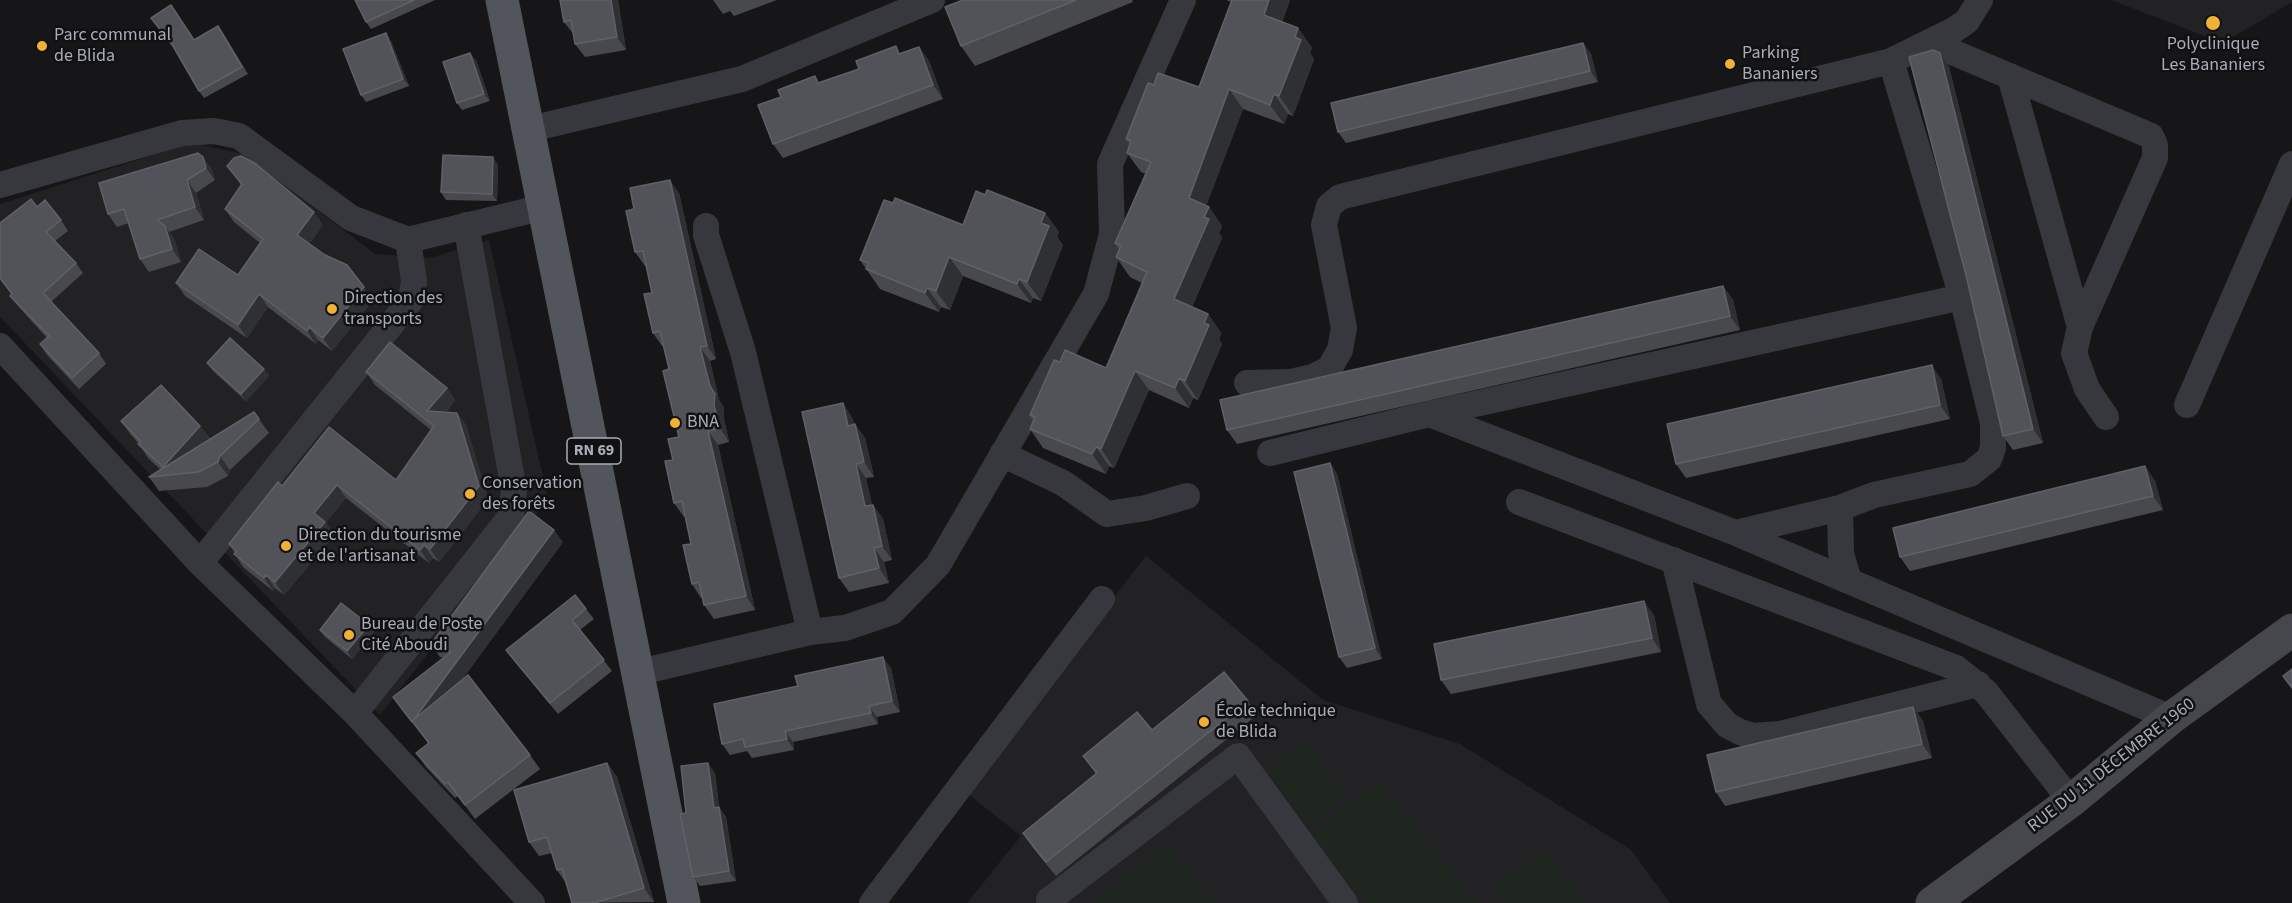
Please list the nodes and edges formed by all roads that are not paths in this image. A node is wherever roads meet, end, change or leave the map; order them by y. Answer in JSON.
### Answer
{"nodes":[{"id":1,"x":502,"y":0,"type":"edge"},
{"id":2,"x":1183,"y":0,"type":"edge"},
{"id":3,"x":1980,"y":0,"type":"edge"},
{"id":4,"x":922,"y":2,"type":"edge"},
{"id":5,"x":1931,"y":43,"type":"junction"},
{"id":6,"x":1891,"y":61,"type":"junction"},
{"id":7,"x":2010,"y":76,"type":"junction"},
{"id":8,"x":530,"y":129,"type":"junction"},
{"id":9,"x":2292,"y":164,"type":"edge"},
{"id":10,"x":0,"y":185,"type":"edge"},
{"id":11,"x":544,"y":207,"type":"junction"},
{"id":12,"x":466,"y":225,"type":"junction"},
{"id":13,"x":706,"y":226,"type":"dead end"},
{"id":14,"x":408,"y":240,"type":"junction"},
{"id":15,"x":1962,"y":297,"type":"junction"},
{"id":16,"x":2080,"y":327,"type":"junction"},
{"id":17,"x":0,"y":346,"type":"edge"},
{"id":18,"x":1246,"y":383,"type":"dead end"},
{"id":19,"x":2187,"y":405,"type":"dead end"},
{"id":20,"x":1429,"y":414,"type":"junction"},
{"id":21,"x":2106,"y":417,"type":"dead end"},
{"id":22,"x":1270,"y":453,"type":"dead end"},
{"id":23,"x":1002,"y":454,"type":"junction"},
{"id":24,"x":1187,"y":496,"type":"dead end"},
{"id":25,"x":1519,"y":502,"type":"dead end"},
{"id":26,"x":1840,"y":508,"type":"junction"},
{"id":27,"x":1736,"y":533,"type":"junction"},
{"id":28,"x":1674,"y":560,"type":"junction"},
{"id":29,"x":200,"y":563,"type":"junction"},
{"id":30,"x":1850,"y":581,"type":"junction"},
{"id":31,"x":1102,"y":599,"type":"dead end"},
{"id":32,"x":2292,"y":630,"type":"edge"},
{"id":33,"x":810,"y":632,"type":"junction"},
{"id":34,"x":640,"y":672,"type":"junction"},
{"id":35,"x":1978,"y":684,"type":"junction"},
{"id":36,"x":355,"y":713,"type":"junction"},
{"id":37,"x":2172,"y":718,"type":"junction"},
{"id":38,"x":2071,"y":801,"type":"junction"},
{"id":39,"x":1049,"y":900,"type":"dead end"},
{"id":40,"x":532,"y":903,"type":"edge"},
{"id":41,"x":684,"y":903,"type":"edge"},
{"id":42,"x":872,"y":903,"type":"edge"},
{"id":43,"x":1345,"y":903,"type":"edge"},
{"id":44,"x":1932,"y":903,"type":"edge"}],
"edges":[{"from":1,"to":8,"type":"main road","number":"RN 69"},
{"from":2,"to":23,"type":"street"},
{"from":3,"to":5,"type":"street"},
{"from":4,"to":8,"type":"street"},
{"from":5,"to":6,"type":"street"},
{"from":5,"to":7,"type":"street"},
{"from":6,"to":15,"type":"street"},
{"from":6,"to":18,"type":"street"},
{"from":7,"to":16,"type":"street"},
{"from":7,"to":16,"type":"street"},
{"from":8,"to":11,"type":"main road","number":"RN 69"},
{"from":9,"to":19,"type":"street"},
{"from":10,"to":14,"type":"street"},
{"from":11,"to":12,"type":"street"},
{"from":11,"to":34,"type":"main road","number":"RN 69"},
{"from":12,"to":14,"type":"street"},
{"from":12,"to":36,"type":"street"},
{"from":13,"to":33,"type":"street"},
{"from":14,"to":29,"type":"street"},
{"from":15,"to":20,"type":"street"},
{"from":15,"to":26,"type":"street"},
{"from":16,"to":21,"type":"street"},
{"from":17,"to":29,"type":"street"},
{"from":20,"to":22,"type":"street"},
{"from":20,"to":27,"type":"street"},
{"from":23,"to":24,"type":"street"},
{"from":23,"to":33,"type":"street"},
{"from":25,"to":28,"type":"street"},
{"from":26,"to":27,"type":"street"},
{"from":26,"to":30,"type":"street"},
{"from":27,"to":30,"type":"street"},
{"from":28,"to":35,"type":"street"},
{"from":28,"to":35,"type":"street"},
{"from":29,"to":36,"type":"street"},
{"from":30,"to":37,"type":"street"},
{"from":31,"to":42,"type":"street"},
{"from":32,"to":37,"type":"main road","name":"RUE DU 11 DÉCEMBRE 1960"},
{"from":33,"to":34,"type":"street"},
{"from":34,"to":41,"type":"main road","number":"RN 69"},
{"from":35,"to":38,"type":"street"},
{"from":36,"to":40,"type":"street"},
{"from":37,"to":38,"type":"main road","name":"RUE DU 11 DÉCEMBRE 1960"},
{"from":38,"to":44,"type":"main road","name":"RUE DU 11 DÉCEMBRE 1960"},
{"from":39,"to":43,"type":"street"}]}
